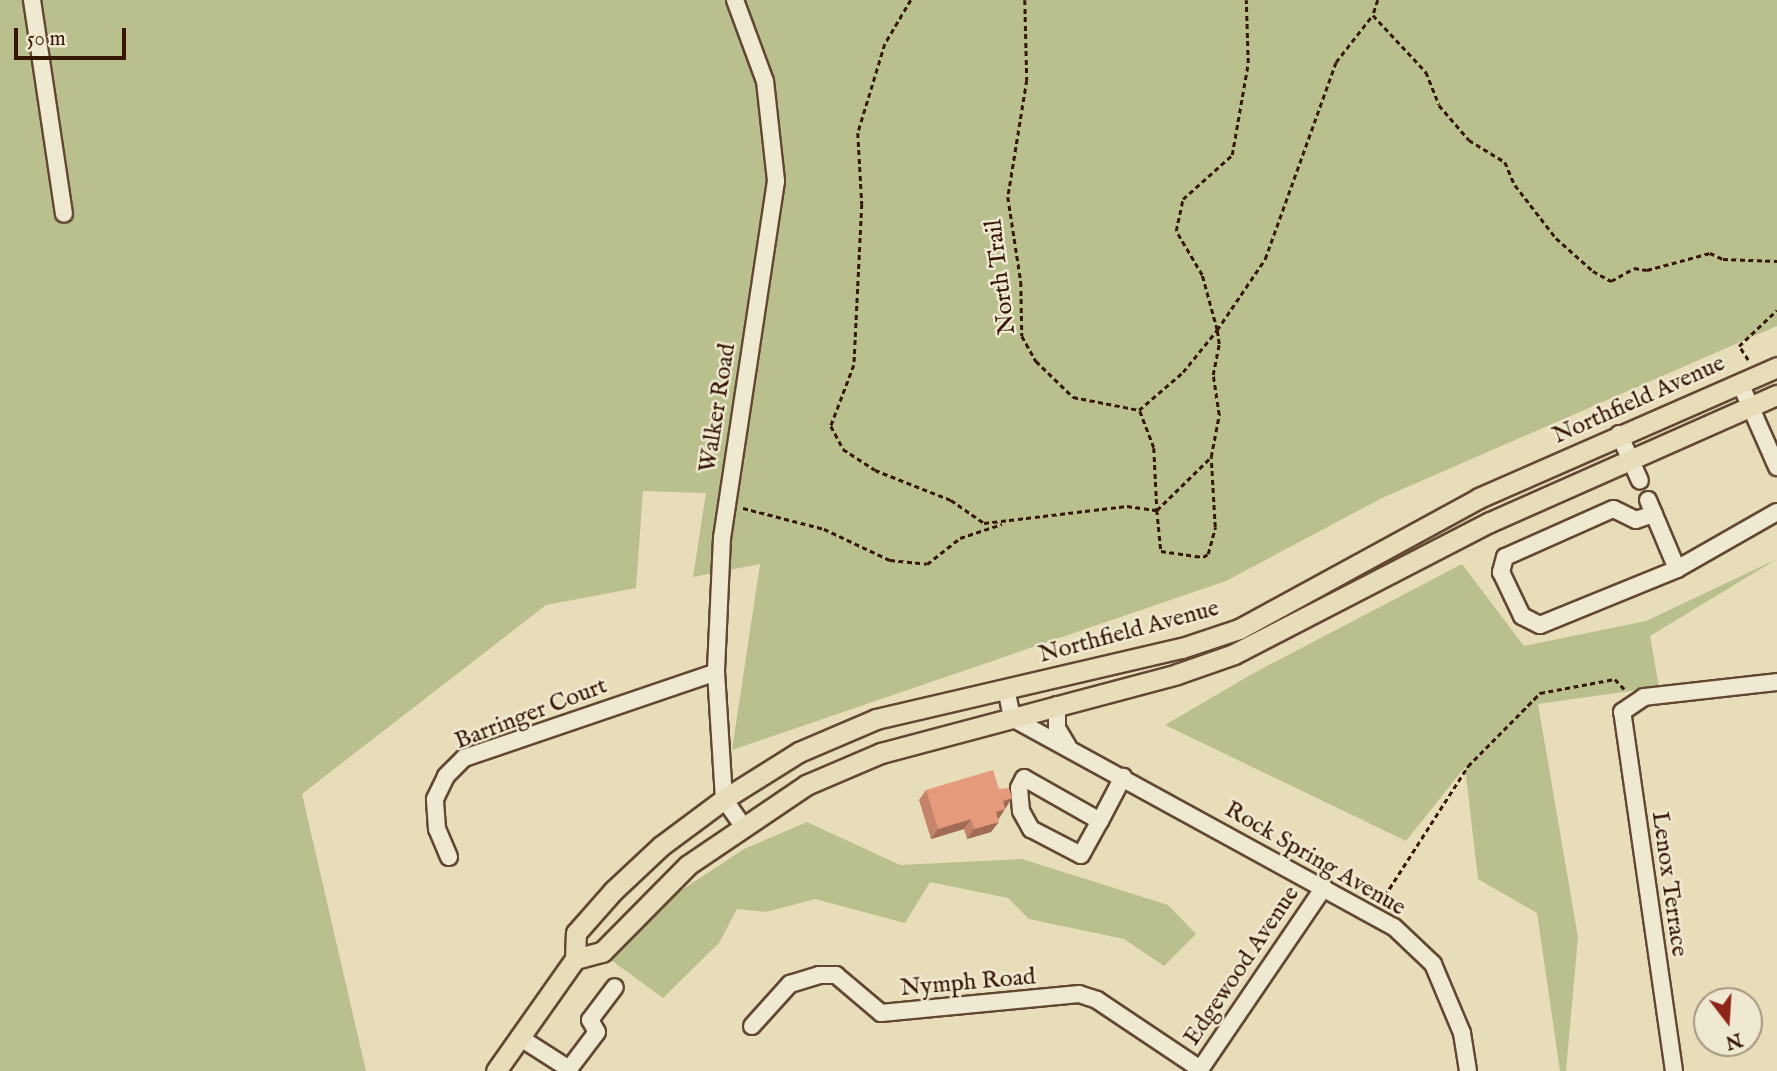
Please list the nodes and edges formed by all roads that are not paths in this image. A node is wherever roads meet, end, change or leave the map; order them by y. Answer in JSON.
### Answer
{"nodes":[{"id":1,"x":32,"y":0,"type":"edge"},
{"id":2,"x":735,"y":0,"type":"edge"},
{"id":3,"x":64,"y":214,"type":"dead end"},
{"id":4,"x":1777,"y":367,"type":"edge"},
{"id":5,"x":1740,"y":383,"type":"junction"},
{"id":6,"x":1777,"y":395,"type":"edge"},
{"id":7,"x":1751,"y":407,"type":"junction"},
{"id":8,"x":1619,"y":434,"type":"junction"},
{"id":9,"x":1630,"y":458,"type":"junction"},
{"id":10,"x":1777,"y":467,"type":"edge"},
{"id":11,"x":1640,"y":481,"type":"dead end"},
{"id":12,"x":1777,"y":512,"type":"edge"},
{"id":13,"x":1677,"y":569,"type":"junction"},
{"id":14,"x":716,"y":671,"type":"junction"},
{"id":15,"x":1777,"y":682,"type":"edge"},
{"id":16,"x":1006,"y":689,"type":"junction"},
{"id":17,"x":1057,"y":705,"type":"junction"},
{"id":18,"x":1012,"y":718,"type":"junction"},
{"id":19,"x":1069,"y":748,"type":"junction"},
{"id":20,"x":1123,"y":777,"type":"junction"},
{"id":21,"x":724,"y":799,"type":"junction"},
{"id":22,"x":1100,"y":821,"type":"junction"},
{"id":23,"x":742,"y":825,"type":"junction"},
{"id":24,"x":449,"y":857,"type":"dead end"},
{"id":25,"x":1324,"y":887,"type":"junction"},
{"id":26,"x":575,"y":959,"type":"junction"},
{"id":27,"x":615,"y":986,"type":"dead end"},
{"id":28,"x":752,"y":1026,"type":"dead end"},
{"id":29,"x":519,"y":1037,"type":"junction"},
{"id":30,"x":1199,"y":1070,"type":"edge"},
{"id":31,"x":496,"y":1071,"type":"edge"},
{"id":32,"x":1468,"y":1071,"type":"edge"},
{"id":33,"x":1674,"y":1071,"type":"edge"}],
"edges":[{"from":1,"to":3,"type":"street"},
{"from":2,"to":14,"type":"street","name":"Walker Road"},
{"from":4,"to":5,"type":"main road","name":"Northfield Avenue"},
{"from":5,"to":7,"type":"street"},
{"from":5,"to":8,"type":"main road","name":"Northfield Avenue"},
{"from":6,"to":7,"type":"main road","name":"Northfield Avenue"},
{"from":7,"to":9,"type":"main road","name":"Northfield Avenue"},
{"from":7,"to":10,"type":"street"},
{"from":8,"to":9,"type":"street"},
{"from":8,"to":16,"type":"main road","name":"Northfield Avenue"},
{"from":9,"to":11,"type":"street"},
{"from":9,"to":17,"type":"main road","name":"Northfield Avenue"},
{"from":12,"to":13,"type":"street"},
{"from":13,"to":13,"type":"street"},
{"from":14,"to":21,"type":"street","name":"Walker Road"},
{"from":14,"to":24,"type":"street","name":"Barringer Court"},
{"from":15,"to":33,"type":"street","name":"Lenox Terrace"},
{"from":16,"to":18,"type":"street"},
{"from":16,"to":21,"type":"main road","name":"Northfield Avenue"},
{"from":17,"to":18,"type":"main road","name":"Northfield Avenue"},
{"from":17,"to":19,"type":"street"},
{"from":18,"to":19,"type":"street","name":"Rock Spring Avenue"},
{"from":18,"to":23,"type":"main road","name":"Northfield Avenue"},
{"from":19,"to":20,"type":"street","name":"Rock Spring Avenue"},
{"from":20,"to":22,"type":"street"},
{"from":20,"to":25,"type":"street","name":"Rock Spring Avenue"},
{"from":21,"to":23,"type":"street"},
{"from":21,"to":26,"type":"main road","name":"Northfield Avenue"},
{"from":22,"to":22,"type":"street"},
{"from":23,"to":26,"type":"main road","name":"Northfield Avenue"},
{"from":25,"to":30,"type":"street","name":"Edgewood Avenue"},
{"from":25,"to":32,"type":"street","name":"Rock Spring Avenue"},
{"from":26,"to":29,"type":"main road","name":"Northfield Avenue"},
{"from":27,"to":29,"type":"street"},
{"from":28,"to":30,"type":"street","name":"Nymph Road"},
{"from":29,"to":31,"type":"main road","name":"Northfield Avenue"}]}
